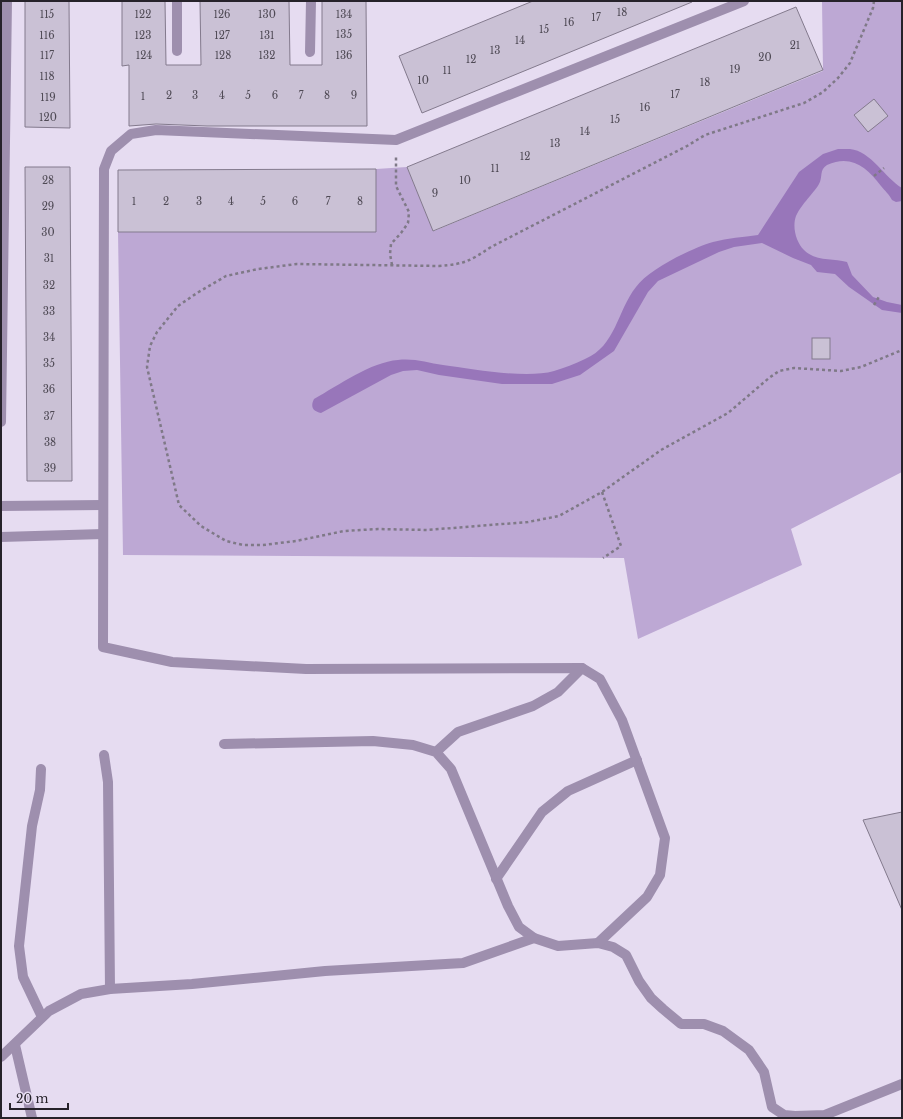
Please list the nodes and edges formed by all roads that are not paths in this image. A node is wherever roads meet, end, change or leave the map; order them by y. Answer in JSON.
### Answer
{"nodes":[{"id":1,"x":7,"y":1,"type":"edge"},
{"id":2,"x":177,"y":1,"type":"edge"},
{"id":3,"x":311,"y":1,"type":"edge"},
{"id":4,"x":744,"y":1,"type":"edge"},
{"id":5,"x":178,"y":51,"type":"dead end"},
{"id":6,"x":310,"y":52,"type":"dead end"},
{"id":7,"x":1,"y":422,"type":"edge"},
{"id":8,"x":103,"y":505,"type":"junction"},
{"id":9,"x":1,"y":506,"type":"edge"},
{"id":10,"x":103,"y":534,"type":"junction"},
{"id":11,"x":1,"y":537,"type":"edge"},
{"id":12,"x":582,"y":668,"type":"junction"},
{"id":13,"x":224,"y":744,"type":"dead end"},
{"id":14,"x":436,"y":752,"type":"junction"},
{"id":15,"x":104,"y":755,"type":"dead end"},
{"id":16,"x":636,"y":760,"type":"junction"},
{"id":17,"x":41,"y":769,"type":"dead end"},
{"id":18,"x":496,"y":879,"type":"junction"},
{"id":19,"x":534,"y":938,"type":"junction"},
{"id":20,"x":598,"y":943,"type":"junction"},
{"id":21,"x":110,"y":990,"type":"junction"},
{"id":22,"x":42,"y":1017,"type":"junction"},
{"id":23,"x":15,"y":1045,"type":"junction"},
{"id":24,"x":1,"y":1057,"type":"edge"},
{"id":25,"x":902,"y":1084,"type":"edge"},
{"id":26,"x":32,"y":1118,"type":"edge"}],
"edges":[{"from":1,"to":7,"type":"street"},
{"from":2,"to":5,"type":"street"},
{"from":3,"to":6,"type":"street"},
{"from":4,"to":8,"type":"street"},
{"from":8,"to":9,"type":"street"},
{"from":8,"to":10,"type":"street"},
{"from":10,"to":11,"type":"street"},
{"from":10,"to":12,"type":"street"},
{"from":12,"to":14,"type":"street"},
{"from":12,"to":16,"type":"street"},
{"from":13,"to":14,"type":"street"},
{"from":14,"to":18,"type":"street"},
{"from":15,"to":21,"type":"street"},
{"from":16,"to":18,"type":"street"},
{"from":16,"to":20,"type":"street"},
{"from":17,"to":22,"type":"street"},
{"from":18,"to":19,"type":"street"},
{"from":19,"to":20,"type":"street"},
{"from":19,"to":21,"type":"street"},
{"from":20,"to":25,"type":"street"},
{"from":21,"to":22,"type":"street"},
{"from":22,"to":23,"type":"street"},
{"from":23,"to":24,"type":"street"},
{"from":23,"to":26,"type":"street"}]}
